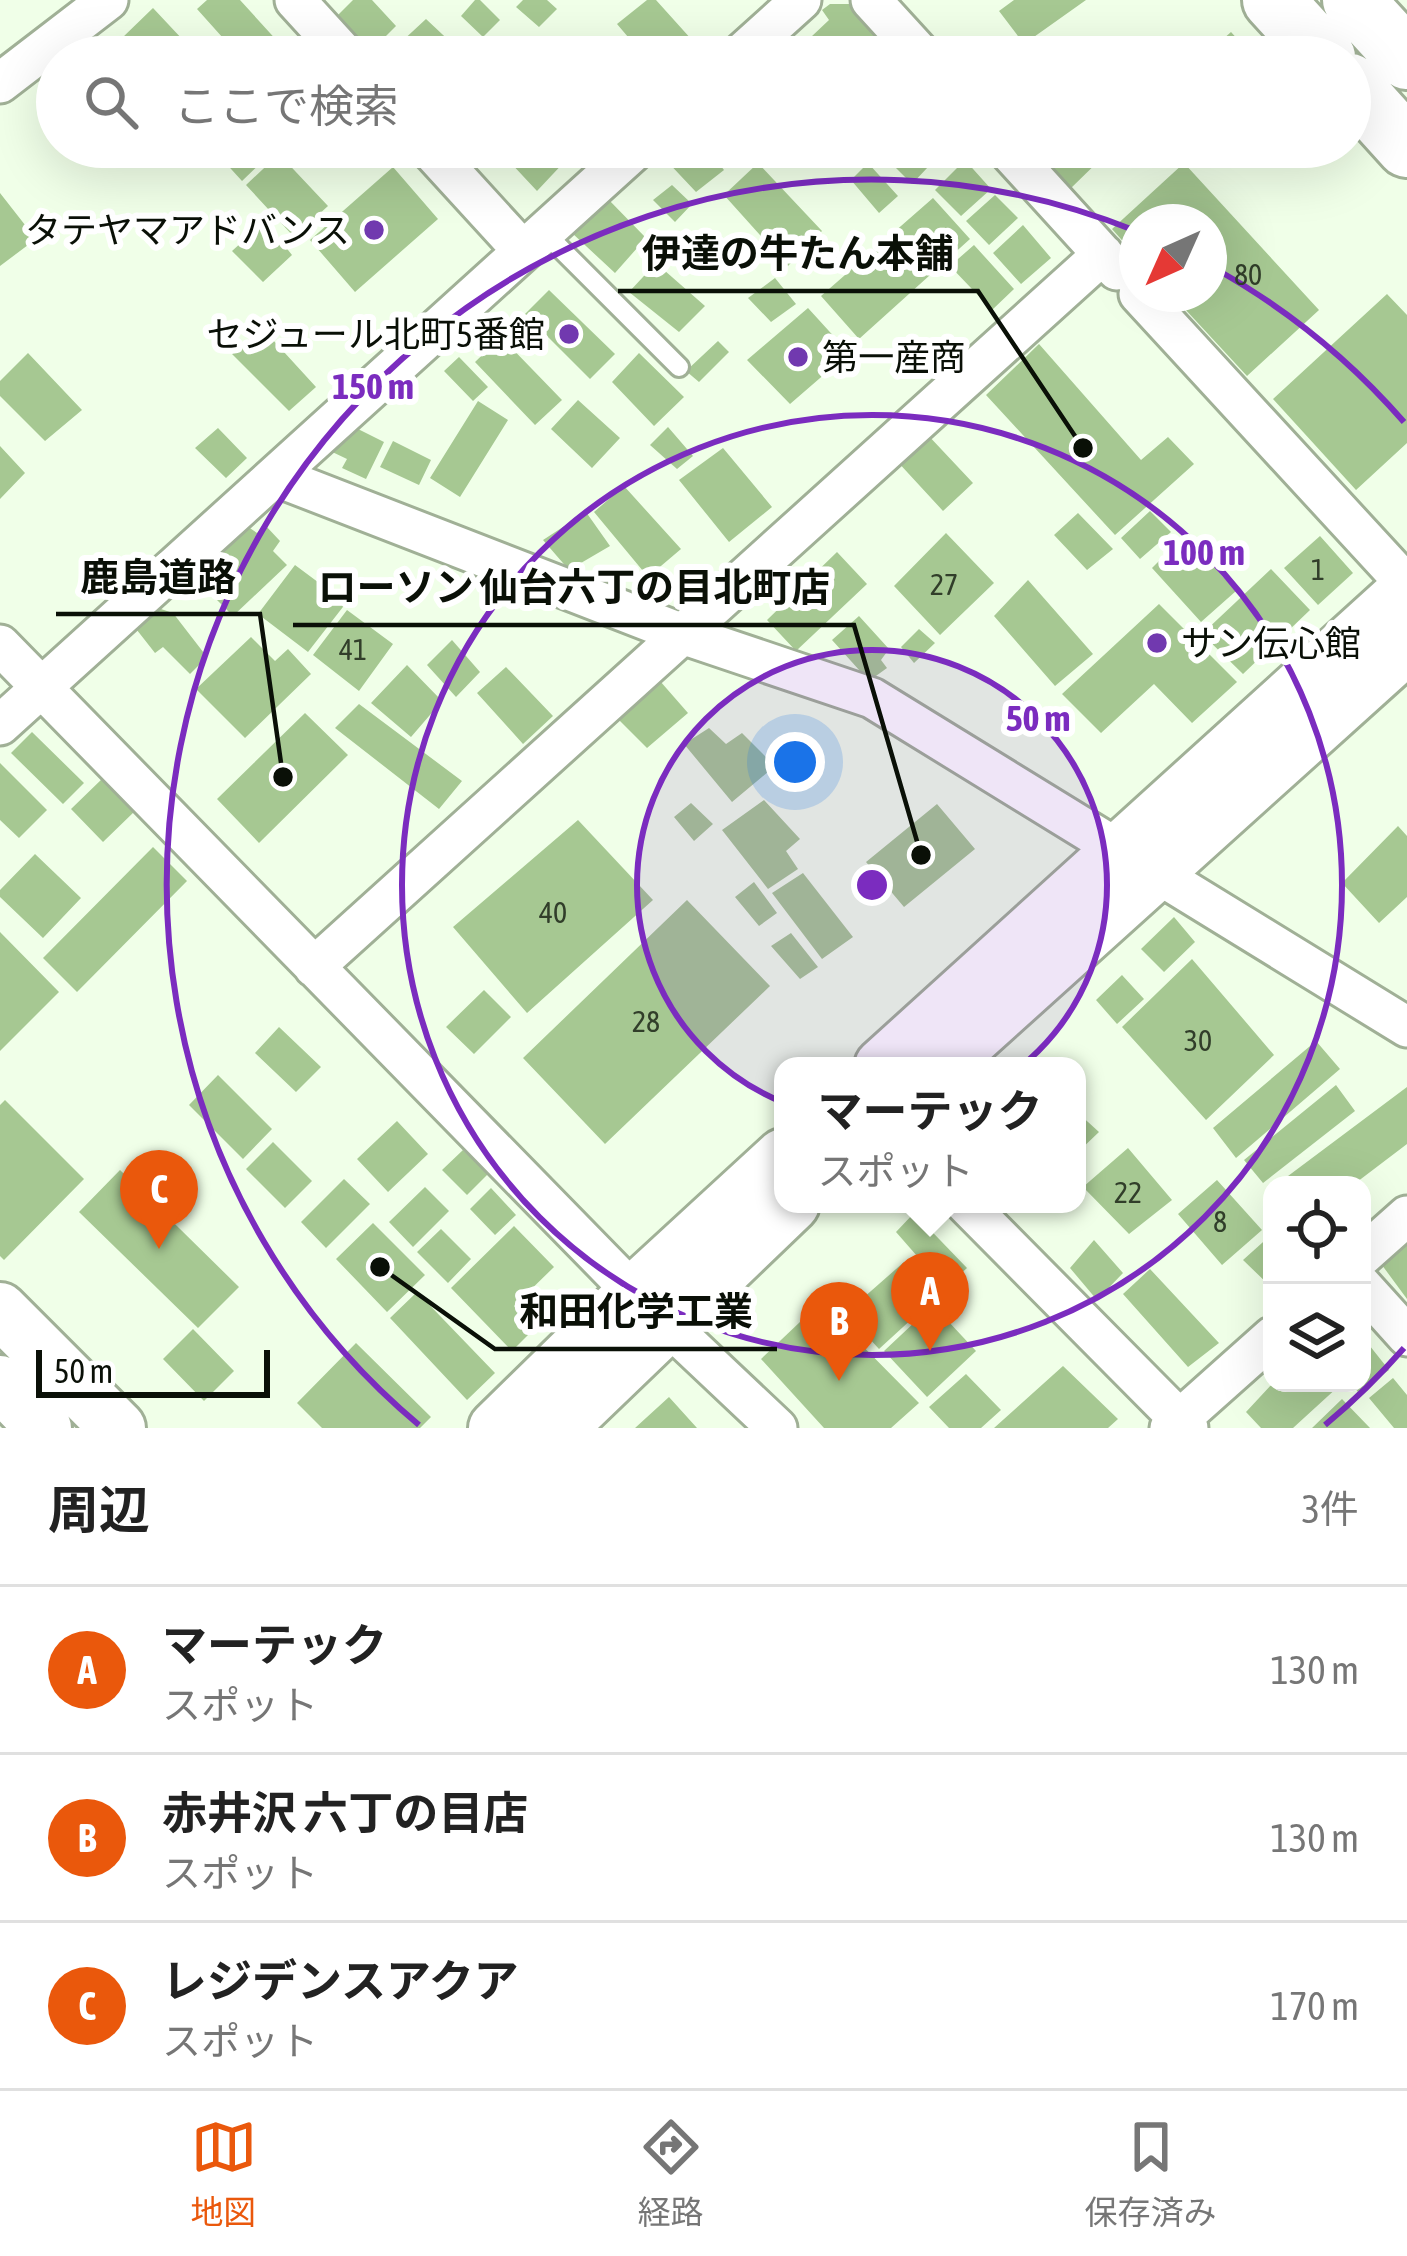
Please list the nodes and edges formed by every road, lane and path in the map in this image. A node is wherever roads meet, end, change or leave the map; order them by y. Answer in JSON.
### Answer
{"nodes":[{"id":1,"x":108,"y":0,"type":"edge"},
{"id":2,"x":295,"y":0,"type":"edge"},
{"id":3,"x":801,"y":0,"type":"edge"},
{"id":4,"x":872,"y":0,"type":"edge"},
{"id":5,"x":1274,"y":0,"type":"edge"},
{"id":6,"x":1353,"y":0,"type":"edge"},
{"id":7,"x":61,"y":36,"type":"edge"},
{"id":8,"x":327,"y":36,"type":"edge"},
{"id":9,"x":761,"y":36,"type":"edge"},
{"id":10,"x":904,"y":36,"type":"edge"},
{"id":11,"x":1306,"y":36,"type":"edge"},
{"id":12,"x":36,"y":55,"type":"edge"},
{"id":13,"x":1407,"y":59,"type":"edge"},
{"id":14,"x":0,"y":83,"type":"edge"},
{"id":15,"x":1371,"y":107,"type":"edge"},
{"id":16,"x":1407,"y":147,"type":"edge"},
{"id":17,"x":451,"y":168,"type":"edge"},
{"id":18,"x":615,"y":168,"type":"edge"},
{"id":19,"x":1024,"y":168,"type":"edge"},
{"id":20,"x":533,"y":242,"type":"junction"},
{"id":21,"x":1103,"y":254,"type":"junction"},
{"id":22,"x":1119,"y":272,"type":"edge"},
{"id":23,"x":1155,"y":312,"type":"edge"},
{"id":24,"x":679,"y":367,"type":"dead end"},
{"id":25,"x":274,"y":476,"type":"junction"},
{"id":26,"x":1407,"y":588,"type":"edge"},
{"id":27,"x":685,"y":634,"type":"junction"},
{"id":28,"x":0,"y":645,"type":"edge"},
{"id":29,"x":1407,"y":646,"type":"edge"},
{"id":30,"x":40,"y":688,"type":"junction"},
{"id":31,"x":0,"y":725,"type":"edge"},
{"id":32,"x":1138,"y":860,"type":"junction"},
{"id":33,"x":314,"y":967,"type":"junction"},
{"id":34,"x":1401,"y":1014,"type":"edge"},
{"id":35,"x":893,"y":1057,"type":"edge"},
{"id":36,"x":950,"y":1057,"type":"edge"},
{"id":37,"x":774,"y":1166,"type":"edge"},
{"id":38,"x":779,"y":1213,"type":"edge"},
{"id":39,"x":975,"y":1213,"type":"edge"},
{"id":40,"x":1407,"y":1216,"type":"edge"},
{"id":41,"x":1371,"y":1248,"type":"edge"},
{"id":42,"x":1371,"y":1296,"type":"edge"},
{"id":43,"x":649,"y":1308,"type":"junction"},
{"id":44,"x":0,"y":1310,"type":"edge"},
{"id":45,"x":1407,"y":1336,"type":"edge"},
{"id":46,"x":1263,"y":1346,"type":"edge"},
{"id":47,"x":0,"y":1383,"type":"edge"},
{"id":48,"x":1179,"y":1425,"type":"edge"},
{"id":49,"x":44,"y":1428,"type":"edge"},
{"id":50,"x":118,"y":1428,"type":"edge"},
{"id":51,"x":496,"y":1428,"type":"edge"},
{"id":52,"x":559,"y":1428,"type":"edge"},
{"id":53,"x":777,"y":1428,"type":"edge"}],
"edges":[{"from":1,"to":7,"type":"street"},
{"from":2,"to":8,"type":"street"},
{"from":3,"to":9,"type":"street"},
{"from":4,"to":10,"type":"street"},
{"from":5,"to":11,"type":"main road"},
{"from":6,"to":13,"type":"main road"},
{"from":12,"to":14,"type":"street"},
{"from":15,"to":16,"type":"main road"},
{"from":17,"to":20,"type":"street"},
{"from":18,"to":20,"type":"street"},
{"from":19,"to":21,"type":"street"},
{"from":20,"to":24,"type":"lane"},
{"from":20,"to":25,"type":"street"},
{"from":21,"to":22,"type":"street"},
{"from":21,"to":27,"type":"street"},
{"from":23,"to":26,"type":"street"},
{"from":25,"to":27,"type":"street"},
{"from":25,"to":30,"type":"street"},
{"from":26,"to":32,"type":"street"},
{"from":27,"to":32,"type":"street"},
{"from":27,"to":33,"type":"street"},
{"from":28,"to":30,"type":"street"},
{"from":29,"to":32,"type":"street"},
{"from":30,"to":31,"type":"street"},
{"from":30,"to":33,"type":"street"},
{"from":32,"to":34,"type":"street"},
{"from":32,"to":35,"type":"street"},
{"from":32,"to":36,"type":"street"},
{"from":33,"to":43,"type":"street"},
{"from":37,"to":43,"type":"street"},
{"from":38,"to":43,"type":"street"},
{"from":39,"to":48,"type":"street"},
{"from":40,"to":41,"type":"street"},
{"from":42,"to":45,"type":"street"},
{"from":43,"to":51,"type":"street"},
{"from":43,"to":52,"type":"street"},
{"from":43,"to":53,"type":"street"},
{"from":44,"to":50,"type":"street"},
{"from":46,"to":48,"type":"street"},
{"from":47,"to":49,"type":"street"}]}
